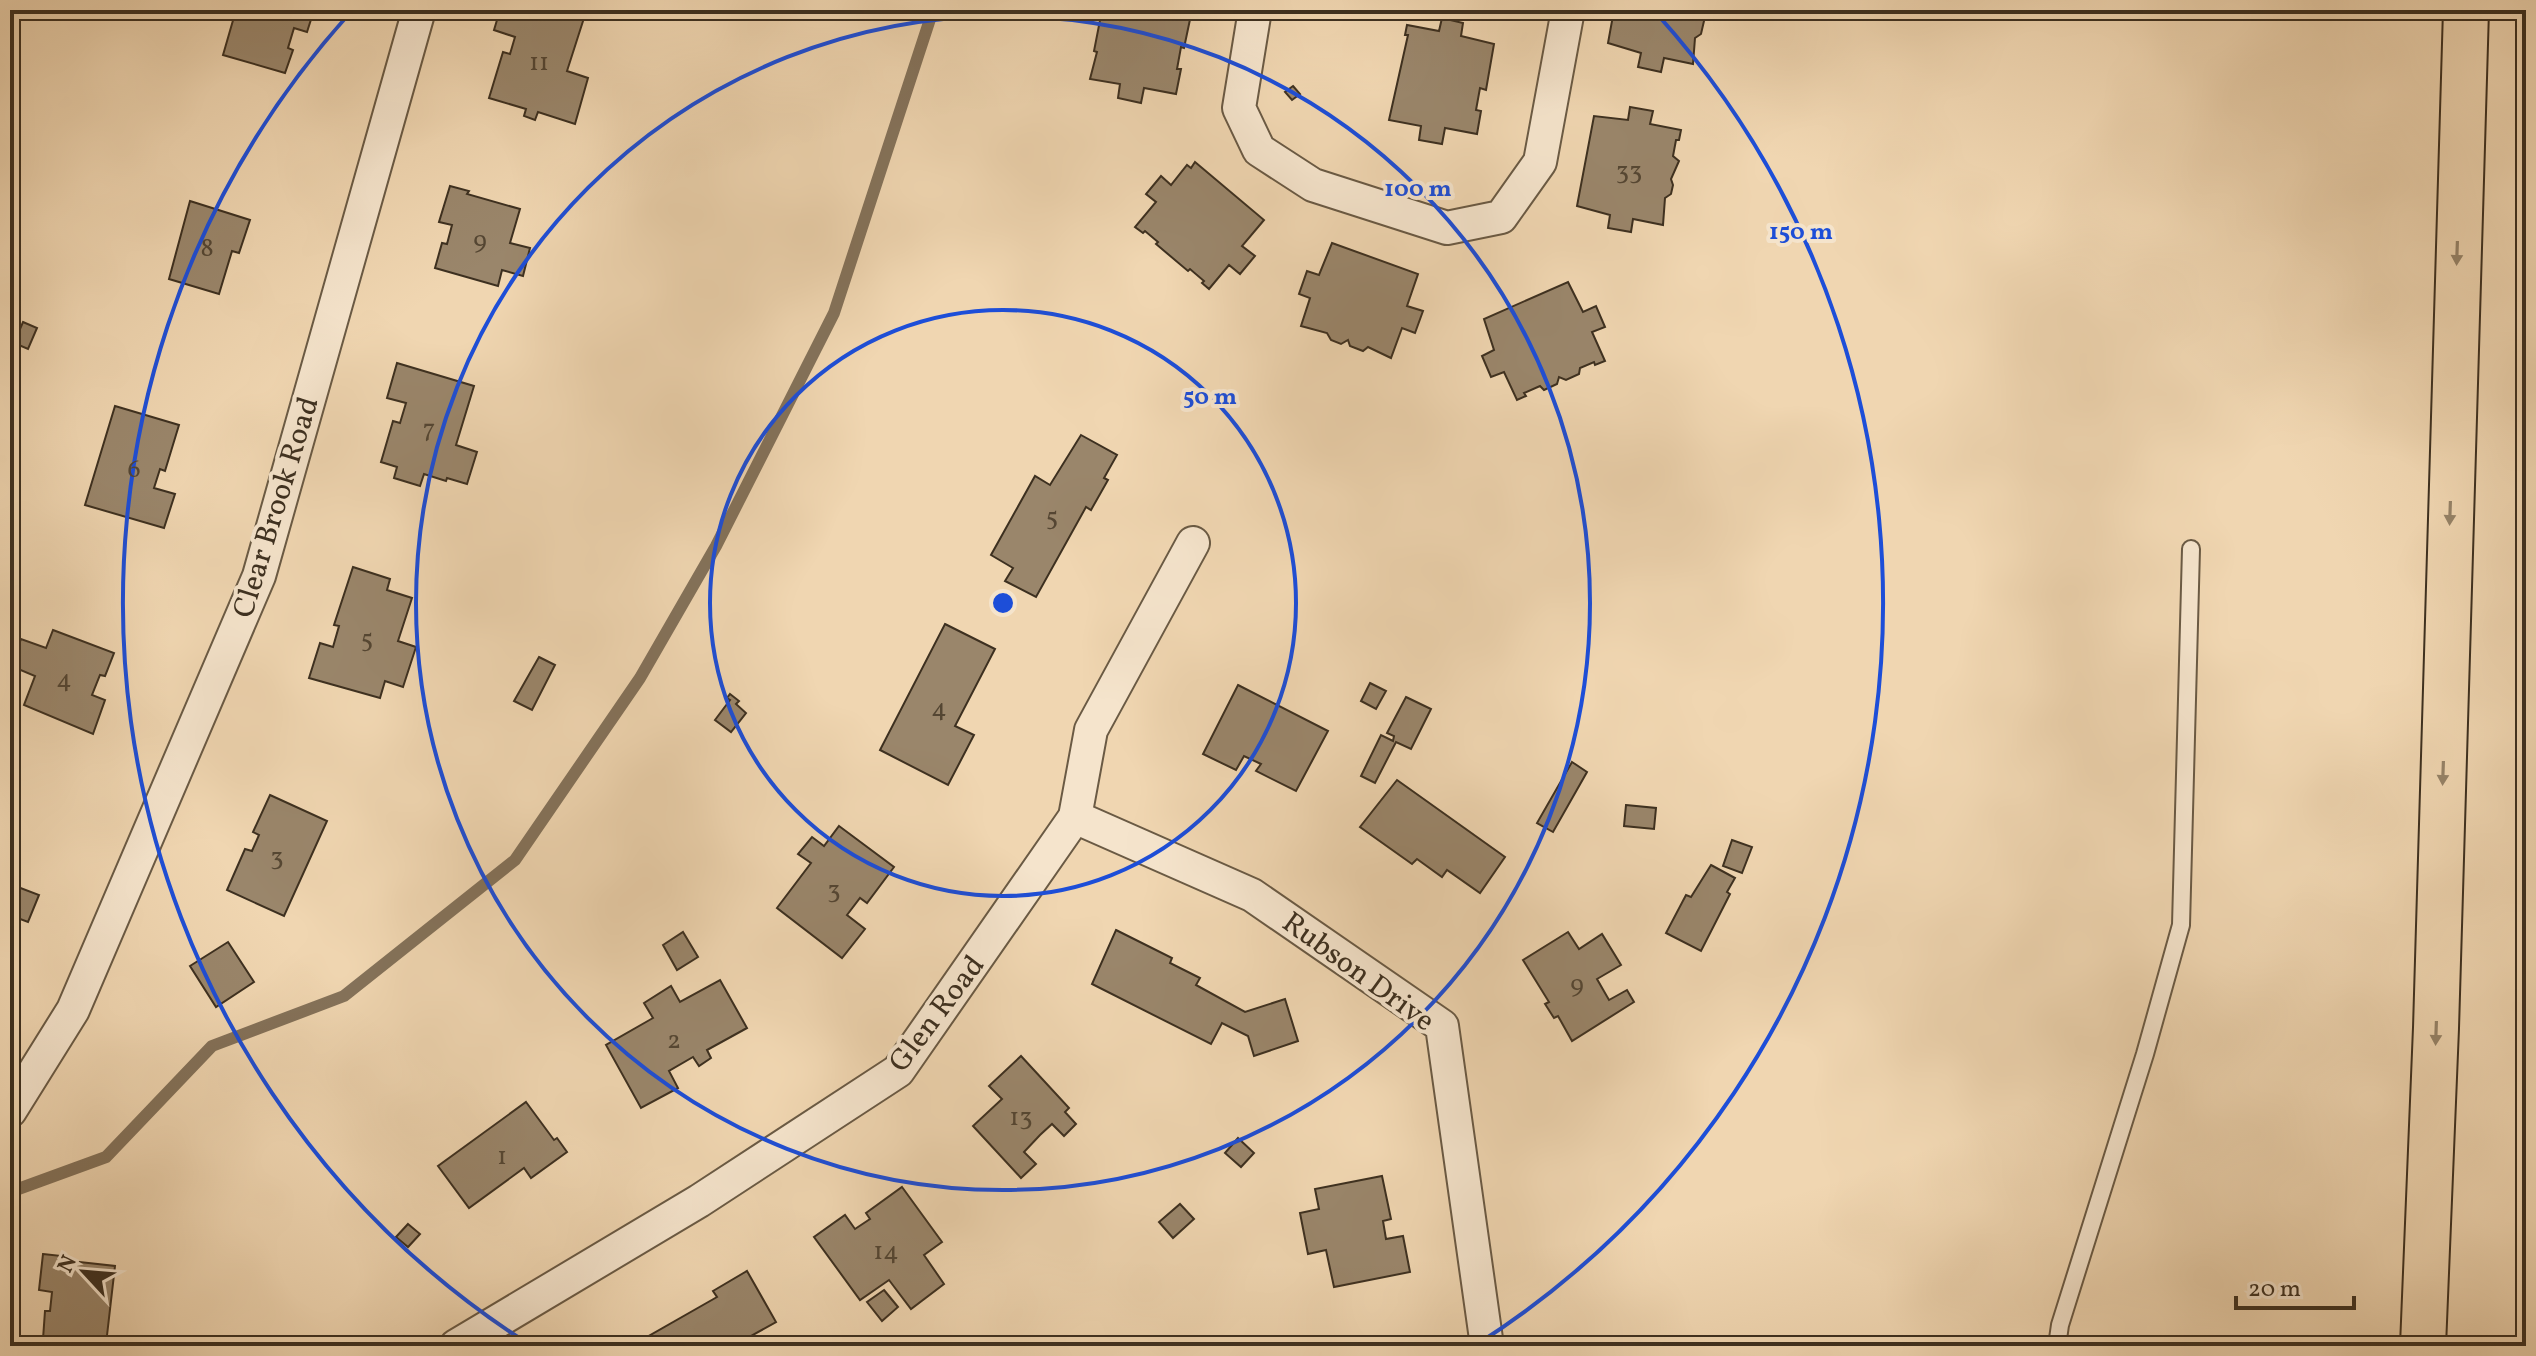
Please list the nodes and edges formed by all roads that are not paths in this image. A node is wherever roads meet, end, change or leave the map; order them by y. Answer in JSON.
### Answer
{"nodes":[{"id":1,"x":419,"y":10,"type":"edge"},
{"id":2,"x":1255,"y":10,"type":"edge"},
{"id":3,"x":1568,"y":10,"type":"edge"},
{"id":4,"x":2457,"y":10,"type":"edge"},
{"id":5,"x":2466,"y":10,"type":"edge"},
{"id":6,"x":2459,"y":175,"type":"junction"},
{"id":7,"x":1193,"y":543,"type":"dead end"},
{"id":8,"x":2191,"y":549,"type":"dead end"},
{"id":9,"x":1075,"y":817,"type":"junction"},
{"id":10,"x":10,"y":1111,"type":"edge"},
{"id":11,"x":456,"y":1346,"type":"edge"},
{"id":12,"x":1487,"y":1346,"type":"edge"},
{"id":13,"x":2057,"y":1346,"type":"edge"},
{"id":14,"x":2423,"y":1346,"type":"edge"}],
"edges":[{"from":1,"to":10,"type":"street","name":"Clear Brook Road"},
{"from":2,"to":3,"type":"street"},
{"from":4,"to":6,"type":"highway"},
{"from":5,"to":6,"type":"highway"},
{"from":6,"to":14,"type":"highway","one_way":true},
{"from":7,"to":9,"type":"street","name":"Glen Road"},
{"from":8,"to":13,"type":"lane"},
{"from":9,"to":11,"type":"street","name":"Glen Road"},
{"from":9,"to":12,"type":"street","name":"Rubson Drive"}]}
